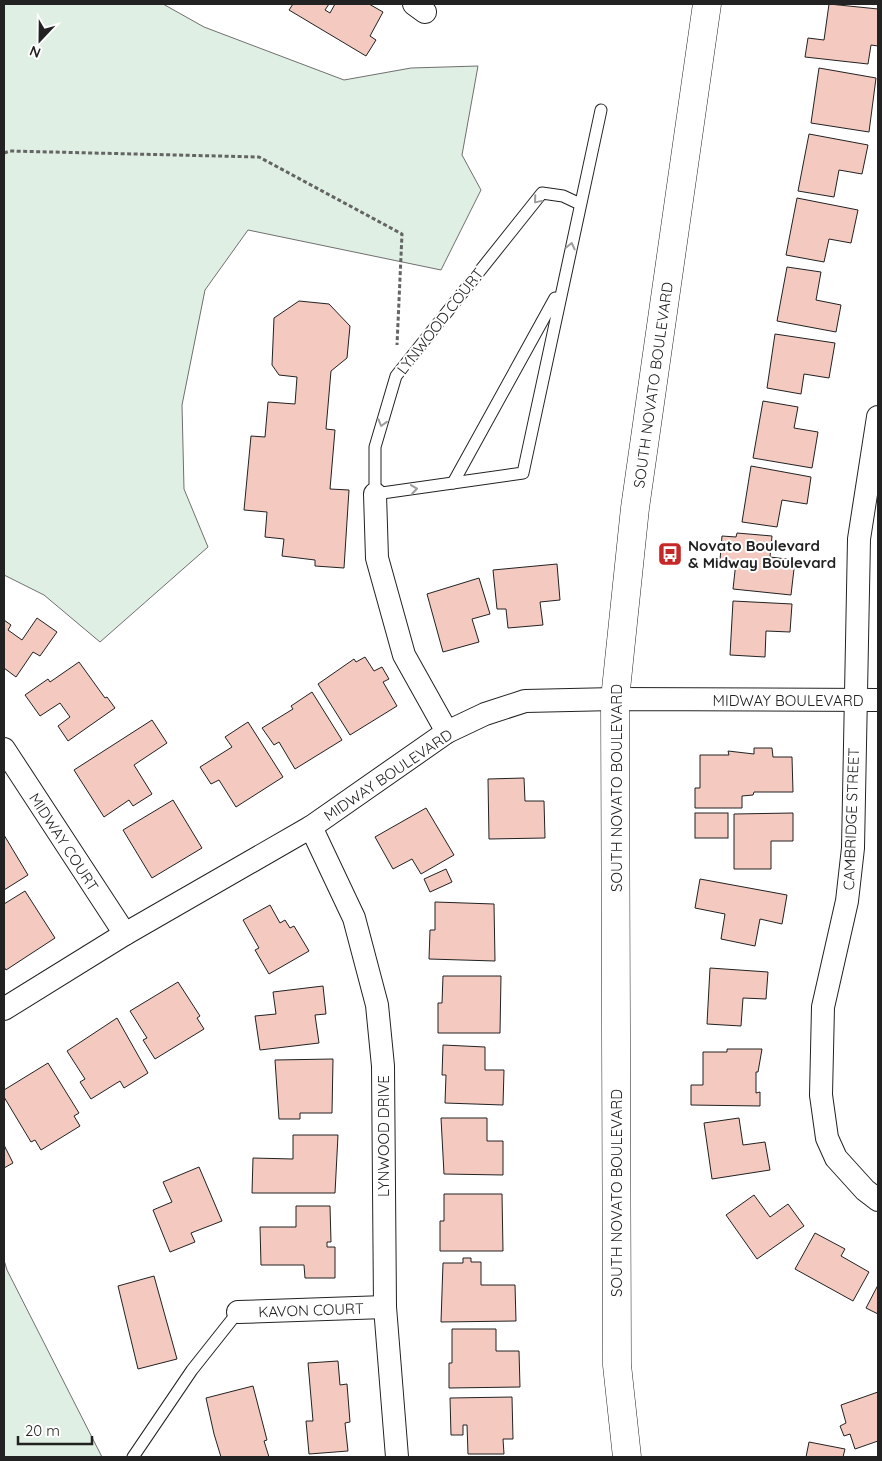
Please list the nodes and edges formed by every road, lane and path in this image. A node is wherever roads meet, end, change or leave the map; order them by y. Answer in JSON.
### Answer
{"nodes":[{"id":1,"x":707,"y":4,"type":"edge"},
{"id":2,"x":601,"y":110,"type":"dead end"},
{"id":3,"x":4,"y":153,"type":"edge"},
{"id":4,"x":580,"y":204,"type":"junction"},
{"id":5,"x":561,"y":288,"type":"junction"},
{"id":6,"x":396,"y":376,"type":"junction"},
{"id":7,"x":878,"y":417,"type":"edge"},
{"id":8,"x":453,"y":483,"type":"junction"},
{"id":9,"x":376,"y":494,"type":"junction"},
{"id":10,"x":615,"y":699,"type":"junction"},
{"id":11,"x":854,"y":700,"type":"junction"},
{"id":12,"x":878,"y":700,"type":"edge"},
{"id":13,"x":447,"y":732,"type":"junction"},
{"id":14,"x":4,"y":749,"type":"edge"},
{"id":15,"x":311,"y":827,"type":"junction"},
{"id":16,"x":124,"y":934,"type":"junction"},
{"id":17,"x":4,"y":1009,"type":"edge"},
{"id":18,"x":878,"y":1200,"type":"edge"},
{"id":19,"x":385,"y":1307,"type":"junction"},
{"id":20,"x":238,"y":1312,"type":"joint"},
{"id":21,"x":133,"y":1457,"type":"edge"},
{"id":22,"x":397,"y":1457,"type":"edge"},
{"id":23,"x":627,"y":1457,"type":"edge"}],
"edges":[{"from":1,"to":10,"type":"main road","name":"SOUTH NOVATO BOULEVARD"},
{"from":2,"to":4,"type":"lane"},
{"from":3,"to":6,"type":"path"},
{"from":5,"to":4,"type":"lane","one_way":true},
{"from":4,"to":6,"type":"lane","name":"LYNWOOD COURT","one_way":true},
{"from":5,"to":8,"type":"lane"},
{"from":5,"to":8,"type":"lane"},
{"from":6,"to":9,"type":"lane","name":"LYNWOOD COURT","one_way":true},
{"from":7,"to":11,"type":"street","name":"CAMBRIDGE STREET"},
{"from":9,"to":8,"type":"lane","one_way":true},
{"from":9,"to":13,"type":"street","name":"LYNWOOD COURT"},
{"from":10,"to":11,"type":"street","name":"MIDWAY BOULEVARD"},
{"from":10,"to":13,"type":"street","name":"MIDWAY BOULEVARD"},
{"from":10,"to":23,"type":"main road","name":"SOUTH NOVATO BOULEVARD"},
{"from":11,"to":12,"type":"street","name":"MIDWAY BOULEVARD"},
{"from":11,"to":18,"type":"street","name":"CAMBRIDGE STREET"},
{"from":13,"to":15,"type":"street","name":"MIDWAY BOULEVARD"},
{"from":14,"to":16,"type":"street","name":"MIDWAY COURT"},
{"from":15,"to":16,"type":"street","name":"MIDWAY BOULEVARD"},
{"from":15,"to":19,"type":"street","name":"LYNWOOD DRIVE"},
{"from":16,"to":17,"type":"street","name":"MIDWAY BOULEVARD"},
{"from":19,"to":20,"type":"street","name":"KAVON COURT"},
{"from":19,"to":22,"type":"street","name":"LYNWOOD DRIVE"},
{"from":20,"to":21,"type":"lane"}]}
